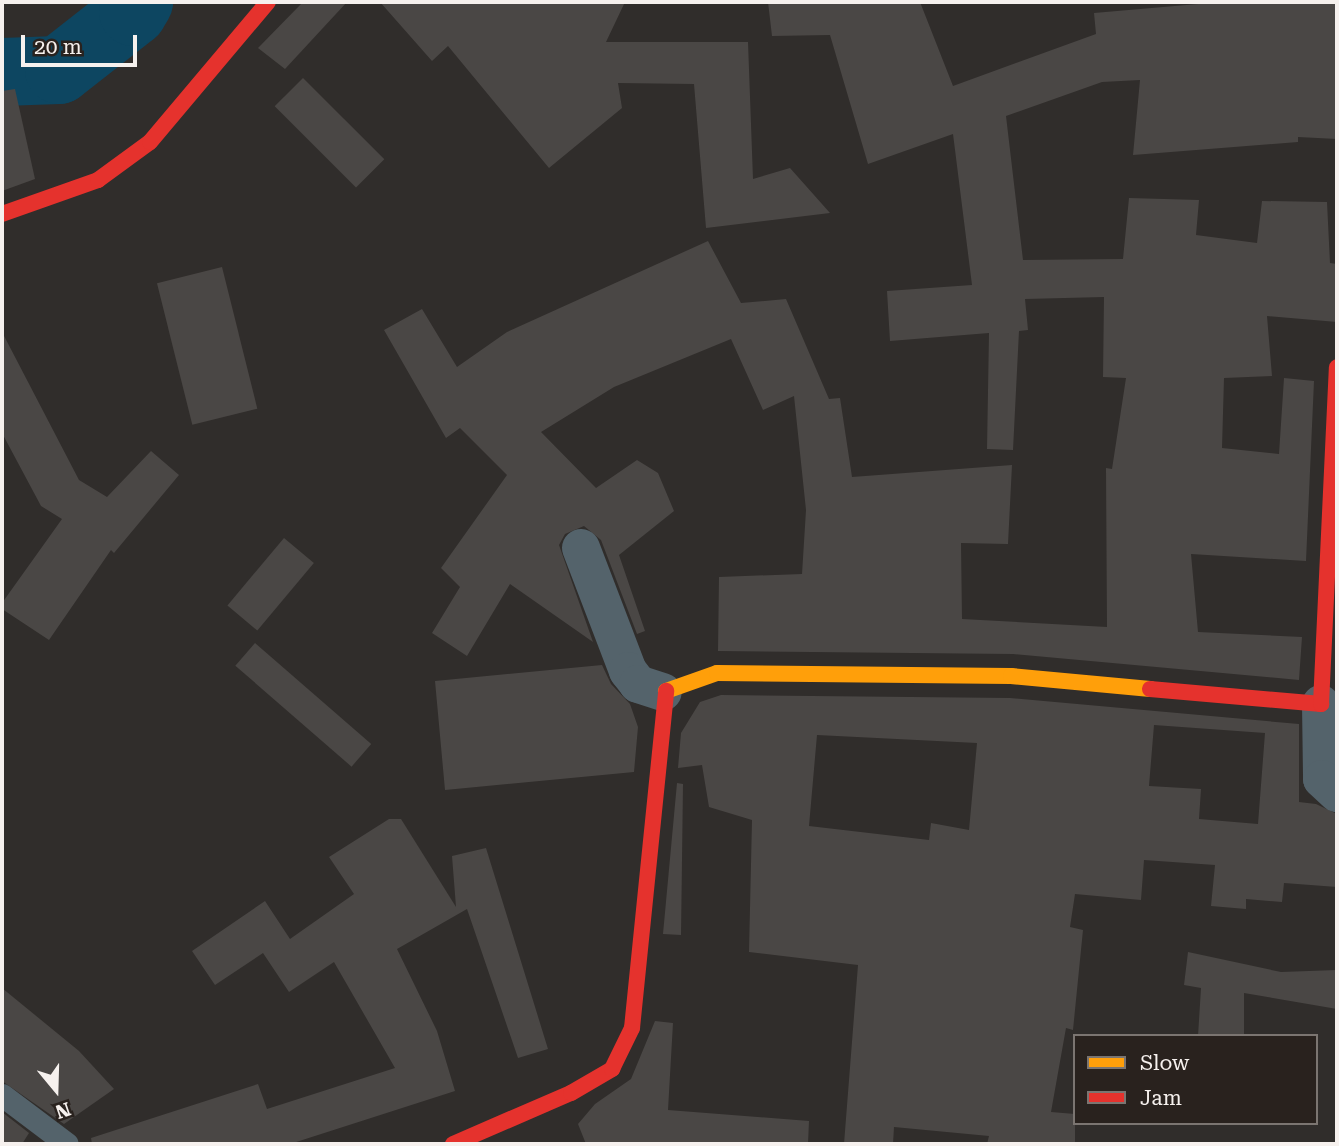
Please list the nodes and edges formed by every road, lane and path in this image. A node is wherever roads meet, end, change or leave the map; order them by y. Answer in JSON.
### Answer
{"nodes":[{"id":1,"x":268,"y":2,"type":"edge"},
{"id":2,"x":2,"y":214,"type":"edge"},
{"id":3,"x":1337,"y":367,"type":"edge"},
{"id":4,"x":581,"y":548,"type":"dead end"},
{"id":5,"x":1332,"y":600,"type":"edge"},
{"id":6,"x":663,"y":692,"type":"junction"},
{"id":7,"x":1321,"y":704,"type":"junction"},
{"id":8,"x":1337,"y":793,"type":"edge"},
{"id":9,"x":2,"y":1095,"type":"edge"},
{"id":10,"x":67,"y":1144,"type":"edge"},
{"id":11,"x":453,"y":1144,"type":"edge"}],
"edges":[{"from":1,"to":2,"type":"street"},
{"from":3,"to":5,"type":"street"},
{"from":4,"to":6,"type":"street"},
{"from":5,"to":7,"type":"street"},
{"from":6,"to":7,"type":"street"},
{"from":6,"to":11,"type":"street"},
{"from":7,"to":8,"type":"street"},
{"from":9,"to":10,"type":"lane"}]}
